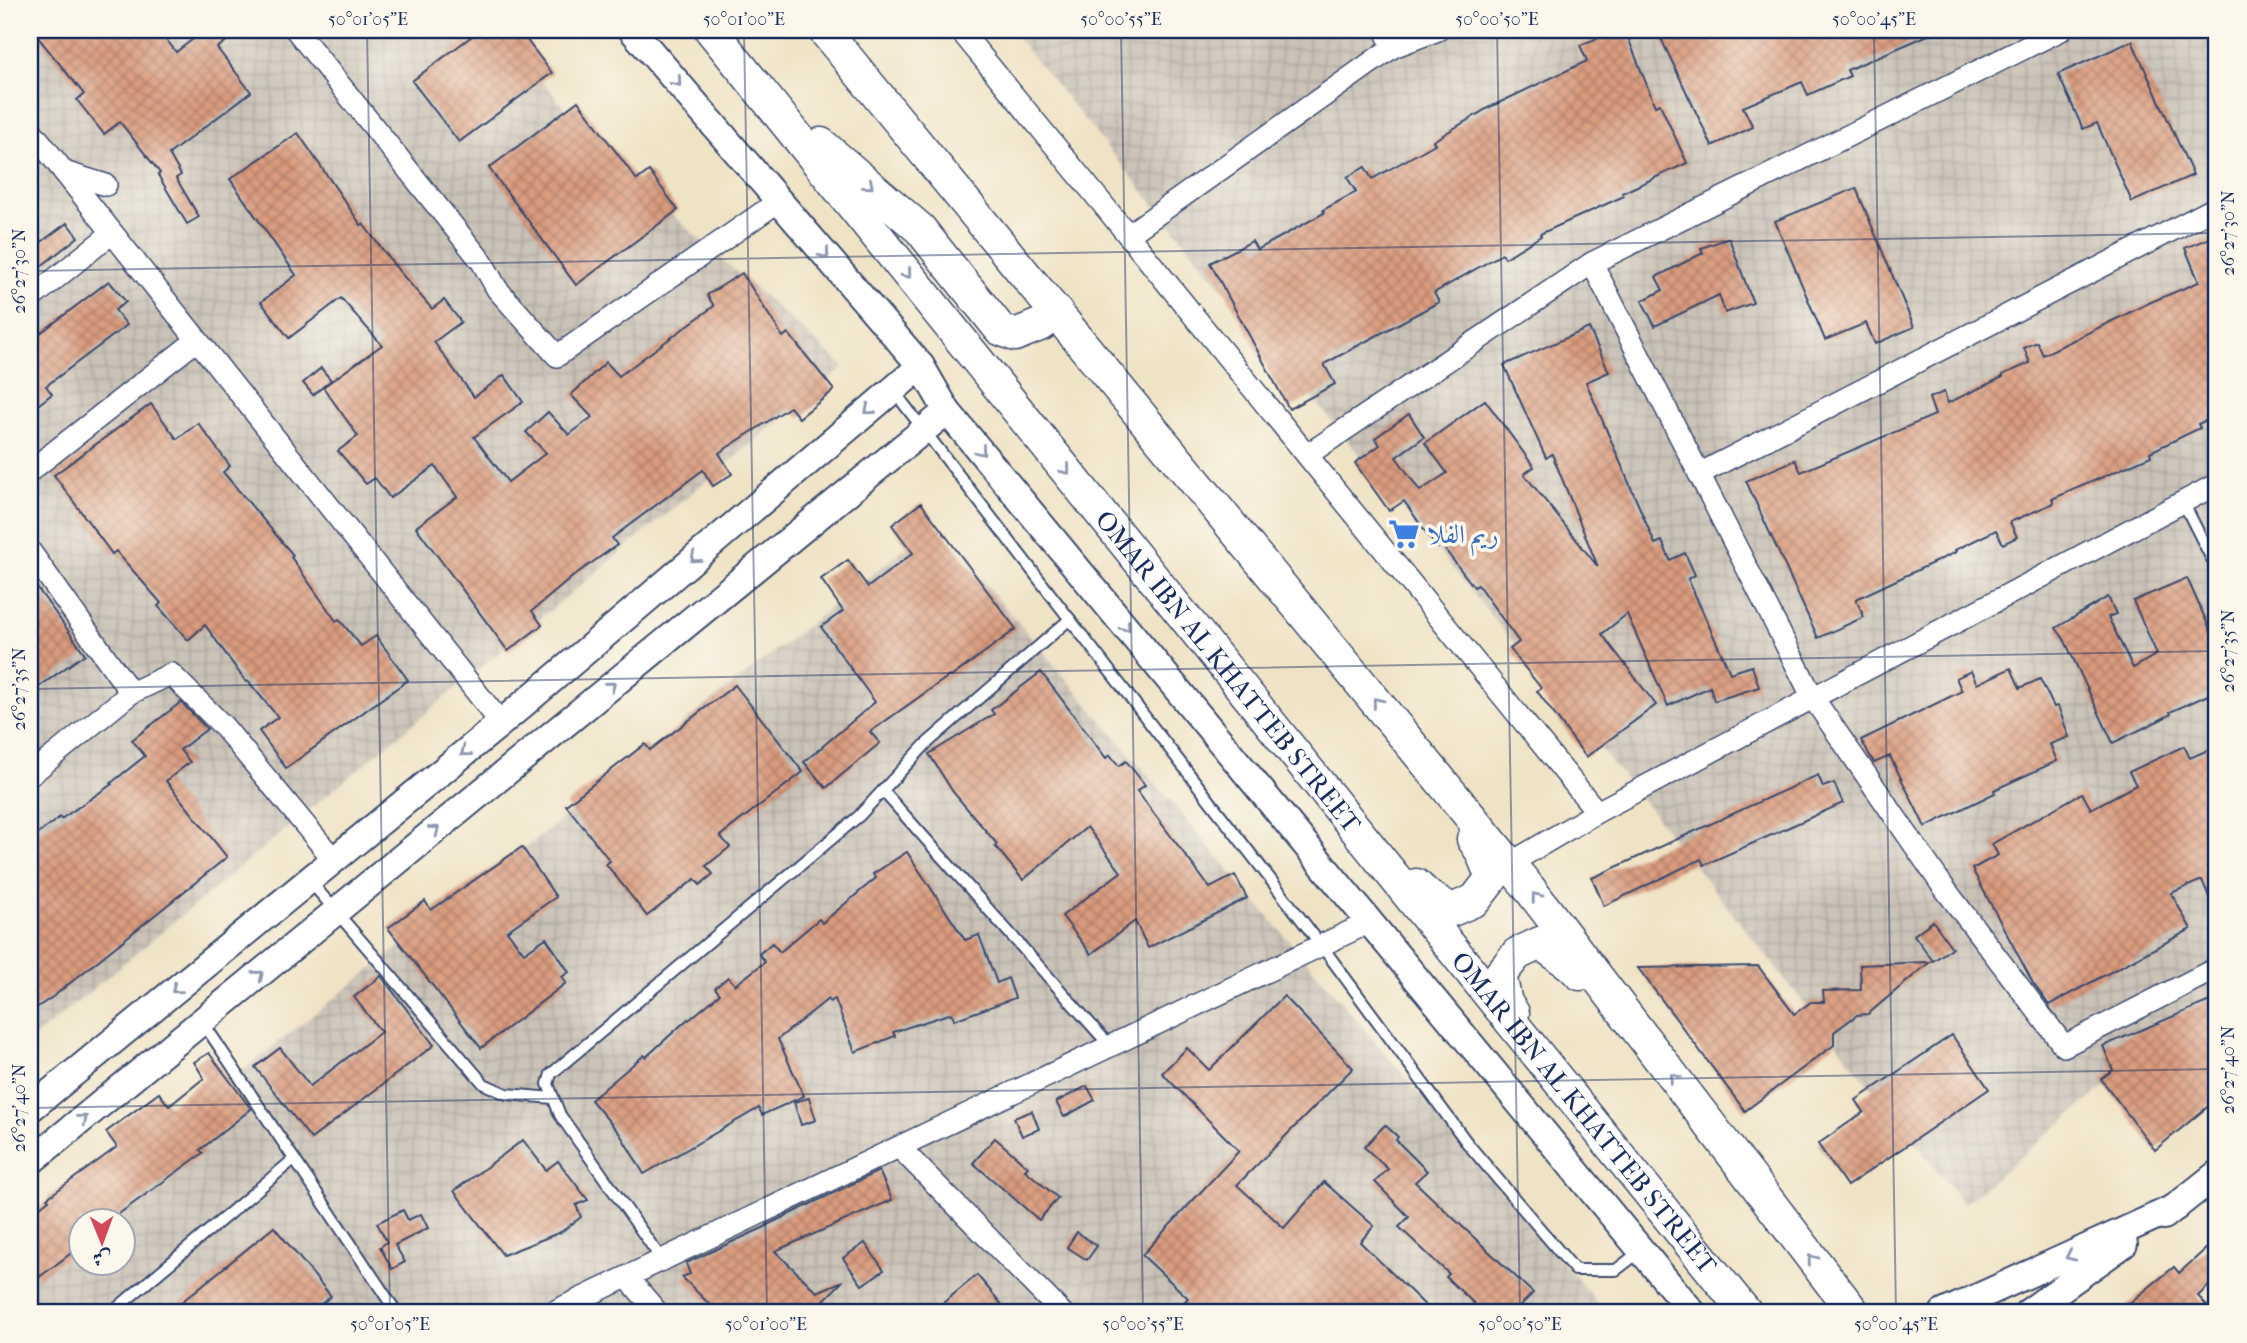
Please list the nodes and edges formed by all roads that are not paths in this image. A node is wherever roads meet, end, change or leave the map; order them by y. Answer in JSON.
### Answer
{"nodes":[{"id":1,"x":296,"y":30,"type":"edge"},
{"id":2,"x":632,"y":30,"type":"edge"},
{"id":3,"x":711,"y":30,"type":"edge"},
{"id":4,"x":824,"y":30,"type":"edge"},
{"id":5,"x":960,"y":30,"type":"edge"},
{"id":6,"x":1438,"y":30,"type":"edge"},
{"id":7,"x":2061,"y":30,"type":"edge"},
{"id":8,"x":2215,"y":30,"type":"edge"},
{"id":9,"x":2217,"y":36,"type":"edge"},
{"id":10,"x":1389,"y":39,"type":"edge"},
{"id":11,"x":761,"y":93,"type":"junction"},
{"id":12,"x":30,"y":129,"type":"edge"},
{"id":13,"x":64,"y":172,"type":"junction"},
{"id":14,"x":106,"y":185,"type":"dead end"},
{"id":15,"x":779,"y":201,"type":"junction"},
{"id":16,"x":2217,"y":207,"type":"edge"},
{"id":17,"x":112,"y":233,"type":"junction"},
{"id":18,"x":1128,"y":235,"type":"junction"},
{"id":19,"x":1592,"y":263,"type":"junction"},
{"id":20,"x":30,"y":299,"type":"edge"},
{"id":21,"x":1057,"y":312,"type":"junction"},
{"id":22,"x":197,"y":340,"type":"junction"},
{"id":23,"x":921,"y":366,"type":"junction"},
{"id":24,"x":893,"y":390,"type":"junction"},
{"id":25,"x":947,"y":411,"type":"junction"},
{"id":26,"x":924,"y":430,"type":"junction"},
{"id":27,"x":1307,"y":455,"type":"junction"},
{"id":28,"x":30,"y":471,"type":"edge"},
{"id":29,"x":1699,"y":474,"type":"junction"},
{"id":30,"x":2217,"y":484,"type":"edge"},
{"id":31,"x":2183,"y":502,"type":"junction"},
{"id":32,"x":30,"y":551,"type":"edge"},
{"id":33,"x":2217,"y":569,"type":"edge"},
{"id":34,"x":1070,"y":619,"type":"junction"},
{"id":35,"x":131,"y":692,"type":"junction"},
{"id":36,"x":1813,"y":698,"type":"junction"},
{"id":37,"x":501,"y":723,"type":"junction"},
{"id":38,"x":1402,"y":734,"type":"junction"},
{"id":39,"x":30,"y":775,"type":"edge"},
{"id":40,"x":883,"y":791,"type":"junction"},
{"id":41,"x":1339,"y":807,"type":"junction"},
{"id":42,"x":1597,"y":813,"type":"junction"},
{"id":43,"x":334,"y":860,"type":"junction"},
{"id":44,"x":1509,"y":864,"type":"junction"},
{"id":45,"x":309,"y":880,"type":"junction"},
{"id":46,"x":335,"y":912,"type":"junction"},
{"id":47,"x":1370,"y":922,"type":"junction"},
{"id":48,"x":1321,"y":945,"type":"junction"},
{"id":49,"x":2217,"y":968,"type":"edge"},
{"id":50,"x":202,"y":1021,"type":"junction"},
{"id":51,"x":1110,"y":1046,"type":"junction"},
{"id":52,"x":1654,"y":1051,"type":"junction"},
{"id":53,"x":553,"y":1098,"type":"junction"},
{"id":54,"x":30,"y":1110,"type":"edge"},
{"id":55,"x":1591,"y":1121,"type":"junction"},
{"id":56,"x":899,"y":1147,"type":"junction"},
{"id":57,"x":294,"y":1159,"type":"junction"},
{"id":58,"x":30,"y":1162,"type":"edge"},
{"id":59,"x":2217,"y":1174,"type":"edge"},
{"id":60,"x":2176,"y":1207,"type":"junction"},
{"id":61,"x":1642,"y":1250,"type":"junction"},
{"id":62,"x":662,"y":1260,"type":"junction"},
{"id":63,"x":627,"y":1277,"type":"junction"},
{"id":64,"x":1858,"y":1311,"type":"edge"},
{"id":65,"x":111,"y":1313,"type":"edge"},
{"id":66,"x":397,"y":1313,"type":"edge"},
{"id":67,"x":551,"y":1313,"type":"edge"},
{"id":68,"x":658,"y":1313,"type":"edge"},
{"id":69,"x":1062,"y":1313,"type":"edge"},
{"id":70,"x":1693,"y":1313,"type":"edge"},
{"id":71,"x":1746,"y":1313,"type":"edge"},
{"id":72,"x":1943,"y":1313,"type":"edge"},
{"id":73,"x":2027,"y":1313,"type":"edge"}],
"edges":[{"from":1,"to":15,"type":"street"},
{"from":2,"to":15,"type":"street","one_way":true},
{"from":3,"to":11,"type":"main road","name":"OMAR IBN AL KHATTEB STREET"},
{"from":4,"to":21,"type":"main road"},
{"from":5,"to":18,"type":"street"},
{"from":6,"to":10,"type":"street"},
{"from":7,"to":19,"type":"street"},
{"from":8,"to":9,"type":"street"},
{"from":10,"to":18,"type":"street"},
{"from":11,"to":21,"type":"main road","one_way":true},
{"from":11,"to":41,"type":"main road","name":"OMAR IBN AL KHATTEB STREET","one_way":true},
{"from":12,"to":13,"type":"street"},
{"from":13,"to":14,"type":"street"},
{"from":13,"to":17,"type":"street"},
{"from":15,"to":23,"type":"street","one_way":true},
{"from":16,"to":29,"type":"street"},
{"from":17,"to":20,"type":"street"},
{"from":17,"to":22,"type":"street"},
{"from":18,"to":27,"type":"street"},
{"from":19,"to":27,"type":"street"},
{"from":19,"to":29,"type":"street"},
{"from":38,"to":21,"type":"main road","one_way":true},
{"from":22,"to":28,"type":"street"},
{"from":22,"to":37,"type":"street"},
{"from":23,"to":24,"type":"street"},
{"from":23,"to":25,"type":"street"},
{"from":24,"to":26,"type":"lane"},
{"from":24,"to":37,"type":"street","one_way":true},
{"from":25,"to":26,"type":"street"},
{"from":25,"to":47,"type":"street","one_way":true},
{"from":26,"to":34,"type":"lane"},
{"from":46,"to":26,"type":"street","one_way":true},
{"from":27,"to":42,"type":"street"},
{"from":29,"to":36,"type":"street"},
{"from":30,"to":31,"type":"street"},
{"from":31,"to":33,"type":"lane"},
{"from":31,"to":36,"type":"street"},
{"from":32,"to":35,"type":"street"},
{"from":34,"to":40,"type":"lane"},
{"from":34,"to":48,"type":"lane"},
{"from":35,"to":39,"type":"street"},
{"from":35,"to":43,"type":"street"},
{"from":36,"to":42,"type":"street"},
{"from":36,"to":49,"type":"street"},
{"from":37,"to":43,"type":"street","one_way":true},
{"from":38,"to":41,"type":"main road"},
{"from":38,"to":44,"type":"main road"},
{"from":40,"to":51,"type":"lane"},
{"from":40,"to":53,"type":"lane"},
{"from":41,"to":55,"type":"main road","name":"OMAR IBN AL KHATTEB STREET"},
{"from":42,"to":44,"type":"street"},
{"from":43,"to":45,"type":"street"},
{"from":52,"to":44,"type":"main road","one_way":true},
{"from":45,"to":46,"type":"lane"},
{"from":45,"to":54,"type":"street","one_way":true},
{"from":50,"to":46,"type":"street","one_way":true},
{"from":46,"to":53,"type":"lane"},
{"from":47,"to":48,"type":"street"},
{"from":47,"to":61,"type":"street"},
{"from":48,"to":51,"type":"street"},
{"from":48,"to":61,"type":"lane"},
{"from":50,"to":57,"type":"lane"},
{"from":58,"to":50,"type":"street","one_way":true},
{"from":51,"to":56,"type":"street"},
{"from":52,"to":55,"type":"main road"},
{"from":64,"to":52,"type":"main road","one_way":true},
{"from":53,"to":62,"type":"lane"},
{"from":55,"to":71,"type":"main road","name":"OMAR IBN AL KHATTEB STREET"},
{"from":56,"to":62,"type":"street"},
{"from":56,"to":69,"type":"street"},
{"from":57,"to":65,"type":"lane"},
{"from":57,"to":66,"type":"lane"},
{"from":59,"to":60,"type":"street"},
{"from":60,"to":72,"type":"street","one_way":true},
{"from":60,"to":73,"type":"street"},
{"from":61,"to":70,"type":"street"},
{"from":62,"to":63,"type":"street"},
{"from":63,"to":67,"type":"street"},
{"from":63,"to":68,"type":"street"}]}
